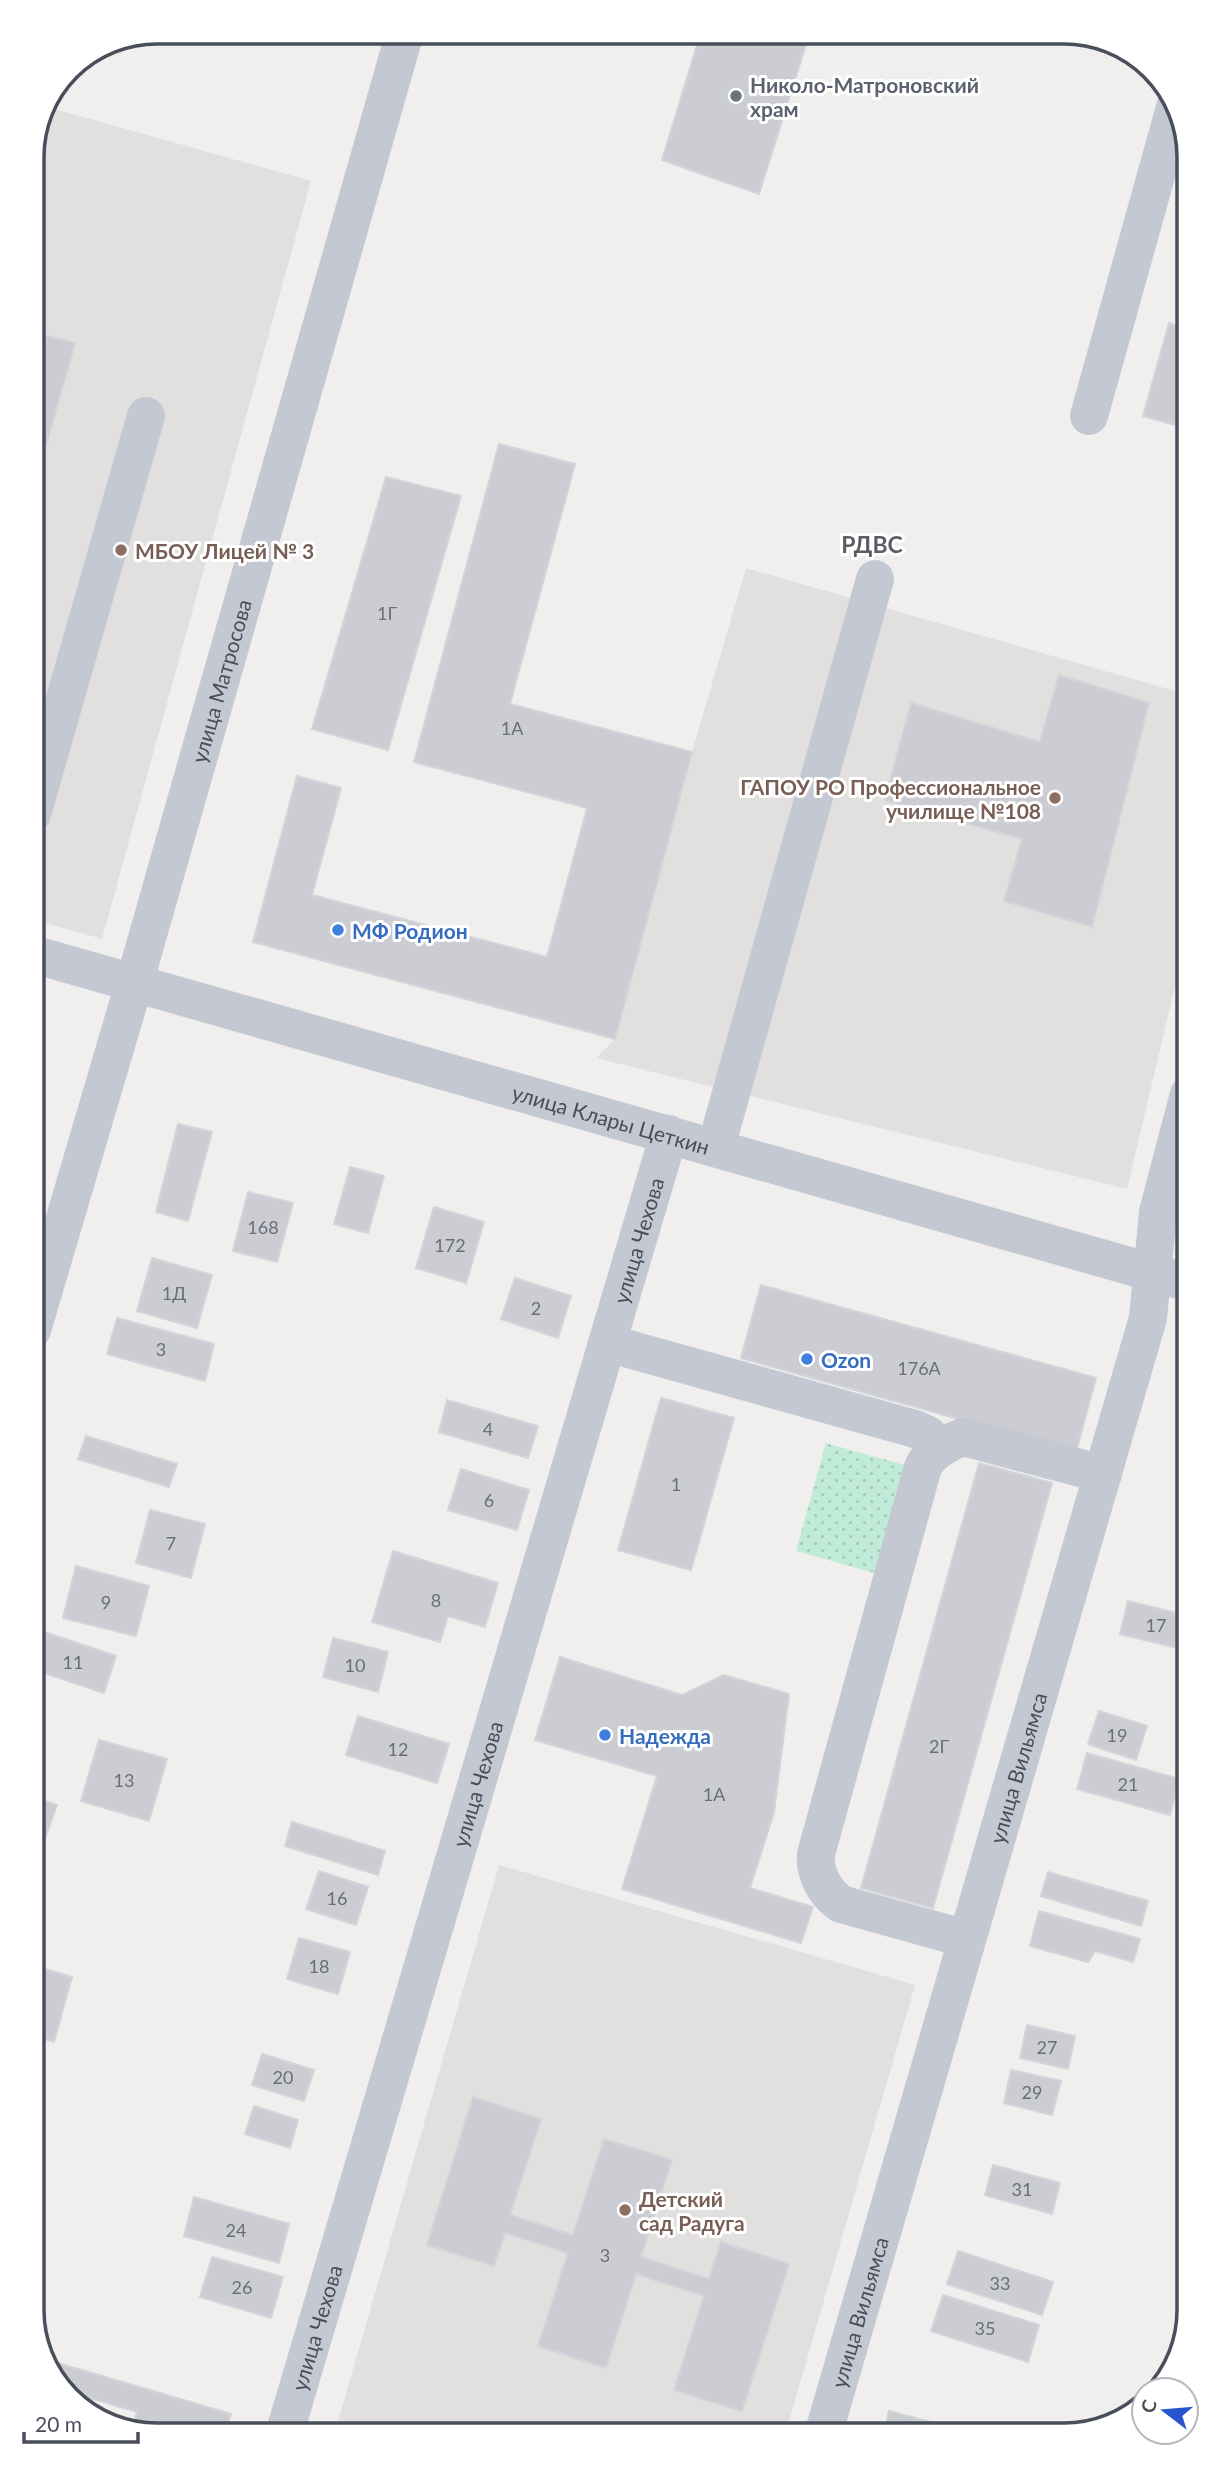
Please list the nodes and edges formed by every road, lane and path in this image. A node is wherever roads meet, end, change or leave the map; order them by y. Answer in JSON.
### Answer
{"nodes":[{"id":1,"x":402,"y":44,"type":"edge"},
{"id":2,"x":1171,"y":121,"type":"edge"},
{"id":3,"x":146,"y":416,"type":"dead end"},
{"id":4,"x":1089,"y":416,"type":"dead end"},
{"id":5,"x":875,"y":579,"type":"dead end"},
{"id":6,"x":44,"y":772,"type":"edge"},
{"id":7,"x":44,"y":958,"type":"edge"},
{"id":8,"x":134,"y":984,"type":"junction"},
{"id":9,"x":669,"y":1134,"type":"junction"},
{"id":10,"x":1177,"y":1140,"type":"edge"},
{"id":11,"x":716,"y":1147,"type":"junction"},
{"id":12,"x":1152,"y":1273,"type":"junction"},
{"id":13,"x":1177,"y":1280,"type":"edge"},
{"id":14,"x":44,"y":1289,"type":"edge"},
{"id":15,"x":607,"y":1343,"type":"junction"},
{"id":16,"x":941,"y":1448,"type":"junction"},
{"id":17,"x":1103,"y":1474,"type":"junction"},
{"id":18,"x":967,"y":1939,"type":"junction"},
{"id":19,"x":288,"y":2423,"type":"edge"},
{"id":20,"x":826,"y":2423,"type":"edge"}],
"edges":[{"from":1,"to":8,"type":"street","name":"улица Матросова"},
{"from":2,"to":4,"type":"street"},
{"from":3,"to":6,"type":"street"},
{"from":5,"to":11,"type":"street"},
{"from":7,"to":8,"type":"street","name":"улица Клары Цеткин"},
{"from":8,"to":9,"type":"street","name":"улица Клары Цеткин"},
{"from":8,"to":14,"type":"street","name":"улица Матросова"},
{"from":9,"to":11,"type":"street","name":"улица Клары Цеткин"},
{"from":9,"to":15,"type":"street","name":"улица Чехова"},
{"from":10,"to":12,"type":"street","name":"улица Вильямса"},
{"from":11,"to":12,"type":"street","name":"улица Клары Цеткин"},
{"from":12,"to":13,"type":"street","name":"улица Клары Цеткин"},
{"from":12,"to":17,"type":"street","name":"улица Вильямса"},
{"from":15,"to":16,"type":"street"},
{"from":15,"to":19,"type":"street","name":"улица Чехова"},
{"from":16,"to":17,"type":"street"},
{"from":16,"to":18,"type":"street"},
{"from":17,"to":18,"type":"street","name":"улица Вильямса"},
{"from":18,"to":20,"type":"street","name":"улица Вильямса"}]}
